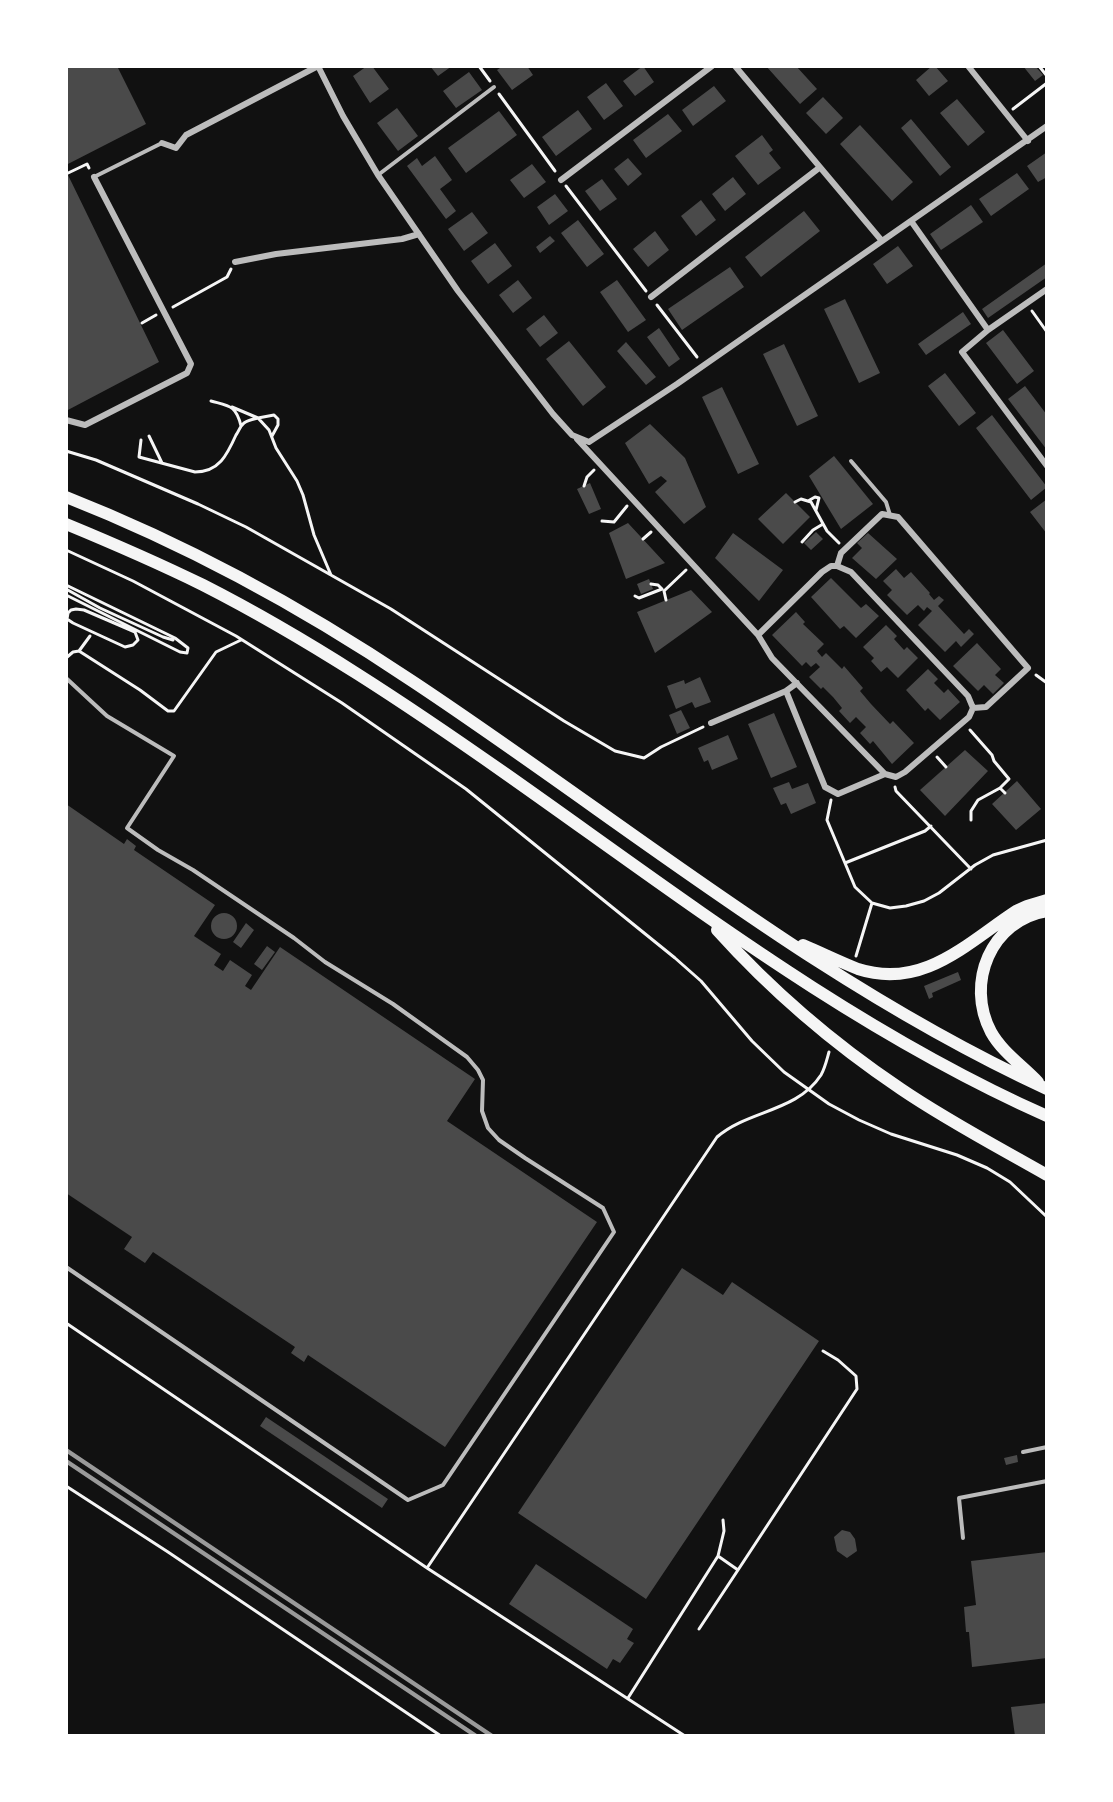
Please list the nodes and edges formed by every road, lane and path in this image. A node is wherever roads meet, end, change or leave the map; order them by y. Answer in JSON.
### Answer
{"nodes":[{"id":1,"x":318,"y":66,"type":"edge"},
{"id":2,"x":478,"y":66,"type":"edge"},
{"id":3,"x":712,"y":66,"type":"edge"},
{"id":4,"x":735,"y":66,"type":"edge"},
{"id":5,"x":968,"y":66,"type":"edge"},
{"id":6,"x":1039,"y":66,"type":"edge"},
{"id":7,"x":1047,"y":76,"type":"edge"},
{"id":8,"x":1047,"y":83,"type":"edge"},
{"id":9,"x":494,"y":87,"type":"junction"},
{"id":10,"x":1007,"y":114,"type":"junction"},
{"id":11,"x":1047,"y":126,"type":"edge"},
{"id":12,"x":1028,"y":141,"type":"junction"},
{"id":13,"x":162,"y":143,"type":"joint"},
{"id":14,"x":87,"y":164,"type":"dead end"},
{"id":15,"x":819,"y":168,"type":"junction"},
{"id":16,"x":66,"y":174,"type":"edge"},
{"id":17,"x":378,"y":175,"type":"junction"},
{"id":18,"x":94,"y":177,"type":"joint"},
{"id":19,"x":561,"y":180,"type":"junction"},
{"id":20,"x":911,"y":221,"type":"junction"},
{"id":21,"x":418,"y":234,"type":"junction"},
{"id":22,"x":882,"y":241,"type":"junction"},
{"id":23,"x":235,"y":262,"type":"dead end"},
{"id":24,"x":227,"y":277,"type":"dead end"},
{"id":25,"x":1047,"y":289,"type":"edge"},
{"id":26,"x":651,"y":297,"type":"junction"},
{"id":27,"x":1026,"y":303,"type":"junction"},
{"id":28,"x":163,"y":312,"type":"junction"},
{"id":29,"x":142,"y":323,"type":"dead end"},
{"id":30,"x":988,"y":330,"type":"junction"},
{"id":31,"x":1047,"y":332,"type":"edge"},
{"id":32,"x":703,"y":364,"type":"junction"},
{"id":33,"x":211,"y":401,"type":"dead end"},
{"id":34,"x":232,"y":407,"type":"junction"},
{"id":35,"x":258,"y":418,"type":"junction"},
{"id":36,"x":66,"y":420,"type":"edge"},
{"id":37,"x":241,"y":426,"type":"junction"},
{"id":38,"x":149,"y":436,"type":"dead end"},
{"id":39,"x":272,"y":436,"type":"junction"},
{"id":40,"x":574,"y":437,"type":"junction"},
{"id":41,"x":141,"y":440,"type":"dead end"},
{"id":42,"x":66,"y":451,"type":"edge"},
{"id":43,"x":850,"y":461,"type":"dead end"},
{"id":44,"x":162,"y":463,"type":"junction"},
{"id":45,"x":600,"y":464,"type":"junction"},
{"id":46,"x":1047,"y":466,"type":"edge"},
{"id":47,"x":584,"y":486,"type":"dead end"},
{"id":48,"x":66,"y":497,"type":"edge"},
{"id":49,"x":633,"y":500,"type":"junction"},
{"id":50,"x":808,"y":501,"type":"junction"},
{"id":51,"x":795,"y":502,"type":"dead end"},
{"id":52,"x":816,"y":510,"type":"junction"},
{"id":53,"x":890,"y":516,"type":"junction"},
{"id":54,"x":602,"y":521,"type":"dead end"},
{"id":55,"x":66,"y":524,"type":"edge"},
{"id":56,"x":823,"y":524,"type":"junction"},
{"id":57,"x":802,"y":542,"type":"dead end"},
{"id":58,"x":846,"y":549,"type":"junction"},
{"id":59,"x":66,"y":550,"type":"edge"},
{"id":60,"x":692,"y":564,"type":"junction"},
{"id":61,"x":837,"y":566,"type":"junction"},
{"id":62,"x":332,"y":575,"type":"junction"},
{"id":63,"x":651,"y":584,"type":"dead end"},
{"id":64,"x":66,"y":587,"type":"edge"},
{"id":65,"x":663,"y":590,"type":"junction"},
{"id":66,"x":66,"y":595,"type":"edge"},
{"id":67,"x":635,"y":596,"type":"dead end"},
{"id":68,"x":666,"y":600,"type":"dead end"},
{"id":69,"x":84,"y":610,"type":"joint"},
{"id":70,"x":758,"y":635,"type":"junction"},
{"id":71,"x":90,"y":636,"type":"dead end"},
{"id":72,"x":242,"y":640,"type":"junction"},
{"id":73,"x":79,"y":651,"type":"junction"},
{"id":74,"x":66,"y":658,"type":"edge"},
{"id":75,"x":1028,"y":668,"type":"junction"},
{"id":76,"x":66,"y":678,"type":"edge"},
{"id":77,"x":797,"y":683,"type":"junction"},
{"id":78,"x":1047,"y":683,"type":"edge"},
{"id":79,"x":786,"y":691,"type":"junction"},
{"id":80,"x":973,"y":708,"type":"junction"},
{"id":81,"x":963,"y":722,"type":"junction"},
{"id":82,"x":711,"y":723,"type":"joint"},
{"id":83,"x":885,"y":774,"type":"junction"},
{"id":84,"x":896,"y":777,"type":"junction"},
{"id":85,"x":1000,"y":788,"type":"junction"},
{"id":86,"x":833,"y":792,"type":"junction"},
{"id":87,"x":1005,"y":793,"type":"dead end"},
{"id":88,"x":971,"y":820,"type":"dead end"},
{"id":89,"x":931,"y":826,"type":"junction"},
{"id":90,"x":1047,"y":840,"type":"edge"},
{"id":91,"x":845,"y":863,"type":"junction"},
{"id":92,"x":971,"y":869,"type":"junction"},
{"id":93,"x":1047,"y":900,"type":"edge"},
{"id":94,"x":872,"y":903,"type":"junction"},
{"id":95,"x":1047,"y":910,"type":"edge"},
{"id":96,"x":706,"y":917,"type":"junction"},
{"id":97,"x":864,"y":927,"type":"dead end"},
{"id":98,"x":772,"y":931,"type":"junction"},
{"id":99,"x":824,"y":1069,"type":"dead end"},
{"id":100,"x":808,"y":1089,"type":"junction"},
{"id":101,"x":1046,"y":1089,"type":"edge"},
{"id":102,"x":1047,"y":1116,"type":"edge"},
{"id":103,"x":1047,"y":1175,"type":"edge"},
{"id":104,"x":1047,"y":1217,"type":"edge"},
{"id":105,"x":66,"y":1266,"type":"edge"},
{"id":106,"x":66,"y":1323,"type":"edge"},
{"id":107,"x":823,"y":1351,"type":"dead end"},
{"id":108,"x":1047,"y":1447,"type":"edge"},
{"id":109,"x":1023,"y":1452,"type":"dead end"},
{"id":110,"x":1047,"y":1481,"type":"edge"},
{"id":111,"x":66,"y":1486,"type":"edge"},
{"id":112,"x":723,"y":1520,"type":"dead end"},
{"id":113,"x":963,"y":1539,"type":"dead end"},
{"id":114,"x":718,"y":1556,"type":"junction"},
{"id":115,"x":427,"y":1568,"type":"junction"},
{"id":116,"x":738,"y":1570,"type":"junction"},
{"id":117,"x":699,"y":1629,"type":"dead end"},
{"id":118,"x":628,"y":1698,"type":"junction"},
{"id":119,"x":441,"y":1736,"type":"edge"},
{"id":120,"x":685,"y":1736,"type":"edge"}],
"edges":[{"from":1,"to":13,"type":"street"},
{"from":1,"to":17,"type":"street"},
{"from":2,"to":9,"type":"path"},
{"from":3,"to":19,"type":"street"},
{"from":4,"to":15,"type":"street"},
{"from":5,"to":10,"type":"street"},
{"from":6,"to":7,"type":"path"},
{"from":8,"to":10,"type":"path"},
{"from":9,"to":17,"type":"lane"},
{"from":9,"to":19,"type":"path"},
{"from":10,"to":12,"type":"street"},
{"from":11,"to":12,"type":"street"},
{"from":12,"to":20,"type":"street"},
{"from":13,"to":18,"type":"lane"},
{"from":14,"to":16,"type":"path"},
{"from":15,"to":22,"type":"street"},
{"from":15,"to":26,"type":"street"},
{"from":17,"to":21,"type":"street"},
{"from":18,"to":28,"type":"street"},
{"from":19,"to":26,"type":"path"},
{"from":20,"to":22,"type":"street"},
{"from":20,"to":30,"type":"street"},
{"from":21,"to":23,"type":"street"},
{"from":21,"to":40,"type":"street"},
{"from":22,"to":32,"type":"street"},
{"from":24,"to":28,"type":"path"},
{"from":25,"to":27,"type":"street"},
{"from":26,"to":32,"type":"path"},
{"from":27,"to":30,"type":"street"},
{"from":27,"to":31,"type":"path"},
{"from":28,"to":29,"type":"path"},
{"from":28,"to":36,"type":"street"},
{"from":30,"to":46,"type":"street"},
{"from":32,"to":40,"type":"street"},
{"from":33,"to":34,"type":"path"},
{"from":34,"to":35,"type":"path"},
{"from":34,"to":37,"type":"path"},
{"from":35,"to":37,"type":"path"},
{"from":35,"to":39,"type":"path"},
{"from":35,"to":39,"type":"path"},
{"from":37,"to":44,"type":"path"},
{"from":38,"to":44,"type":"path"},
{"from":39,"to":62,"type":"path"},
{"from":40,"to":45,"type":"street"},
{"from":41,"to":44,"type":"path"},
{"from":42,"to":62,"type":"path"},
{"from":43,"to":53,"type":"lane"},
{"from":45,"to":47,"type":"path"},
{"from":45,"to":49,"type":"street"},
{"from":48,"to":98,"type":"highway"},
{"from":49,"to":54,"type":"path"},
{"from":49,"to":60,"type":"street"},
{"from":50,"to":51,"type":"path"},
{"from":50,"to":52,"type":"path"},
{"from":50,"to":52,"type":"path"},
{"from":52,"to":56,"type":"path"},
{"from":53,"to":58,"type":"street"},
{"from":53,"to":75,"type":"street"},
{"from":55,"to":96,"type":"highway"},
{"from":56,"to":57,"type":"path"},
{"from":56,"to":58,"type":"path"},
{"from":58,"to":61,"type":"street"},
{"from":59,"to":72,"type":"path"},
{"from":60,"to":65,"type":"path"},
{"from":60,"to":70,"type":"street"},
{"from":61,"to":70,"type":"street"},
{"from":61,"to":80,"type":"street"},
{"from":62,"to":82,"type":"path"},
{"from":63,"to":65,"type":"path"},
{"from":64,"to":66,"type":"path"},
{"from":65,"to":67,"type":"path"},
{"from":65,"to":68,"type":"path"},
{"from":69,"to":69,"type":"path"},
{"from":70,"to":77,"type":"street"},
{"from":71,"to":73,"type":"path"},
{"from":72,"to":73,"type":"path"},
{"from":72,"to":100,"type":"path"},
{"from":73,"to":74,"type":"path"},
{"from":75,"to":78,"type":"path"},
{"from":75,"to":80,"type":"street"},
{"from":76,"to":105,"type":"lane"},
{"from":77,"to":79,"type":"street"},
{"from":77,"to":83,"type":"street"},
{"from":79,"to":82,"type":"street"},
{"from":79,"to":86,"type":"street"},
{"from":80,"to":81,"type":"street"},
{"from":81,"to":84,"type":"street"},
{"from":81,"to":85,"type":"path"},
{"from":83,"to":84,"type":"street"},
{"from":83,"to":86,"type":"street"},
{"from":84,"to":89,"type":"path"},
{"from":85,"to":87,"type":"path"},
{"from":85,"to":88,"type":"path"},
{"from":86,"to":91,"type":"path"},
{"from":89,"to":91,"type":"path"},
{"from":89,"to":92,"type":"path"},
{"from":90,"to":92,"type":"path"},
{"from":91,"to":94,"type":"path"},
{"from":92,"to":94,"type":"path"},
{"from":93,"to":98,"type":"highway"},
{"from":94,"to":97,"type":"path"},
{"from":95,"to":101,"type":"highway"},
{"from":96,"to":102,"type":"highway"},
{"from":96,"to":103,"type":"highway"},
{"from":98,"to":101,"type":"highway"},
{"from":99,"to":100,"type":"path"},
{"from":100,"to":104,"type":"path"},
{"from":100,"to":115,"type":"path"},
{"from":106,"to":115,"type":"path"},
{"from":107,"to":116,"type":"path"},
{"from":108,"to":109,"type":"lane"},
{"from":110,"to":113,"type":"lane"},
{"from":111,"to":119,"type":"path"},
{"from":112,"to":114,"type":"path"},
{"from":114,"to":116,"type":"path"},
{"from":114,"to":118,"type":"path"},
{"from":115,"to":118,"type":"path"},
{"from":116,"to":117,"type":"path"},
{"from":118,"to":120,"type":"path"}]}
